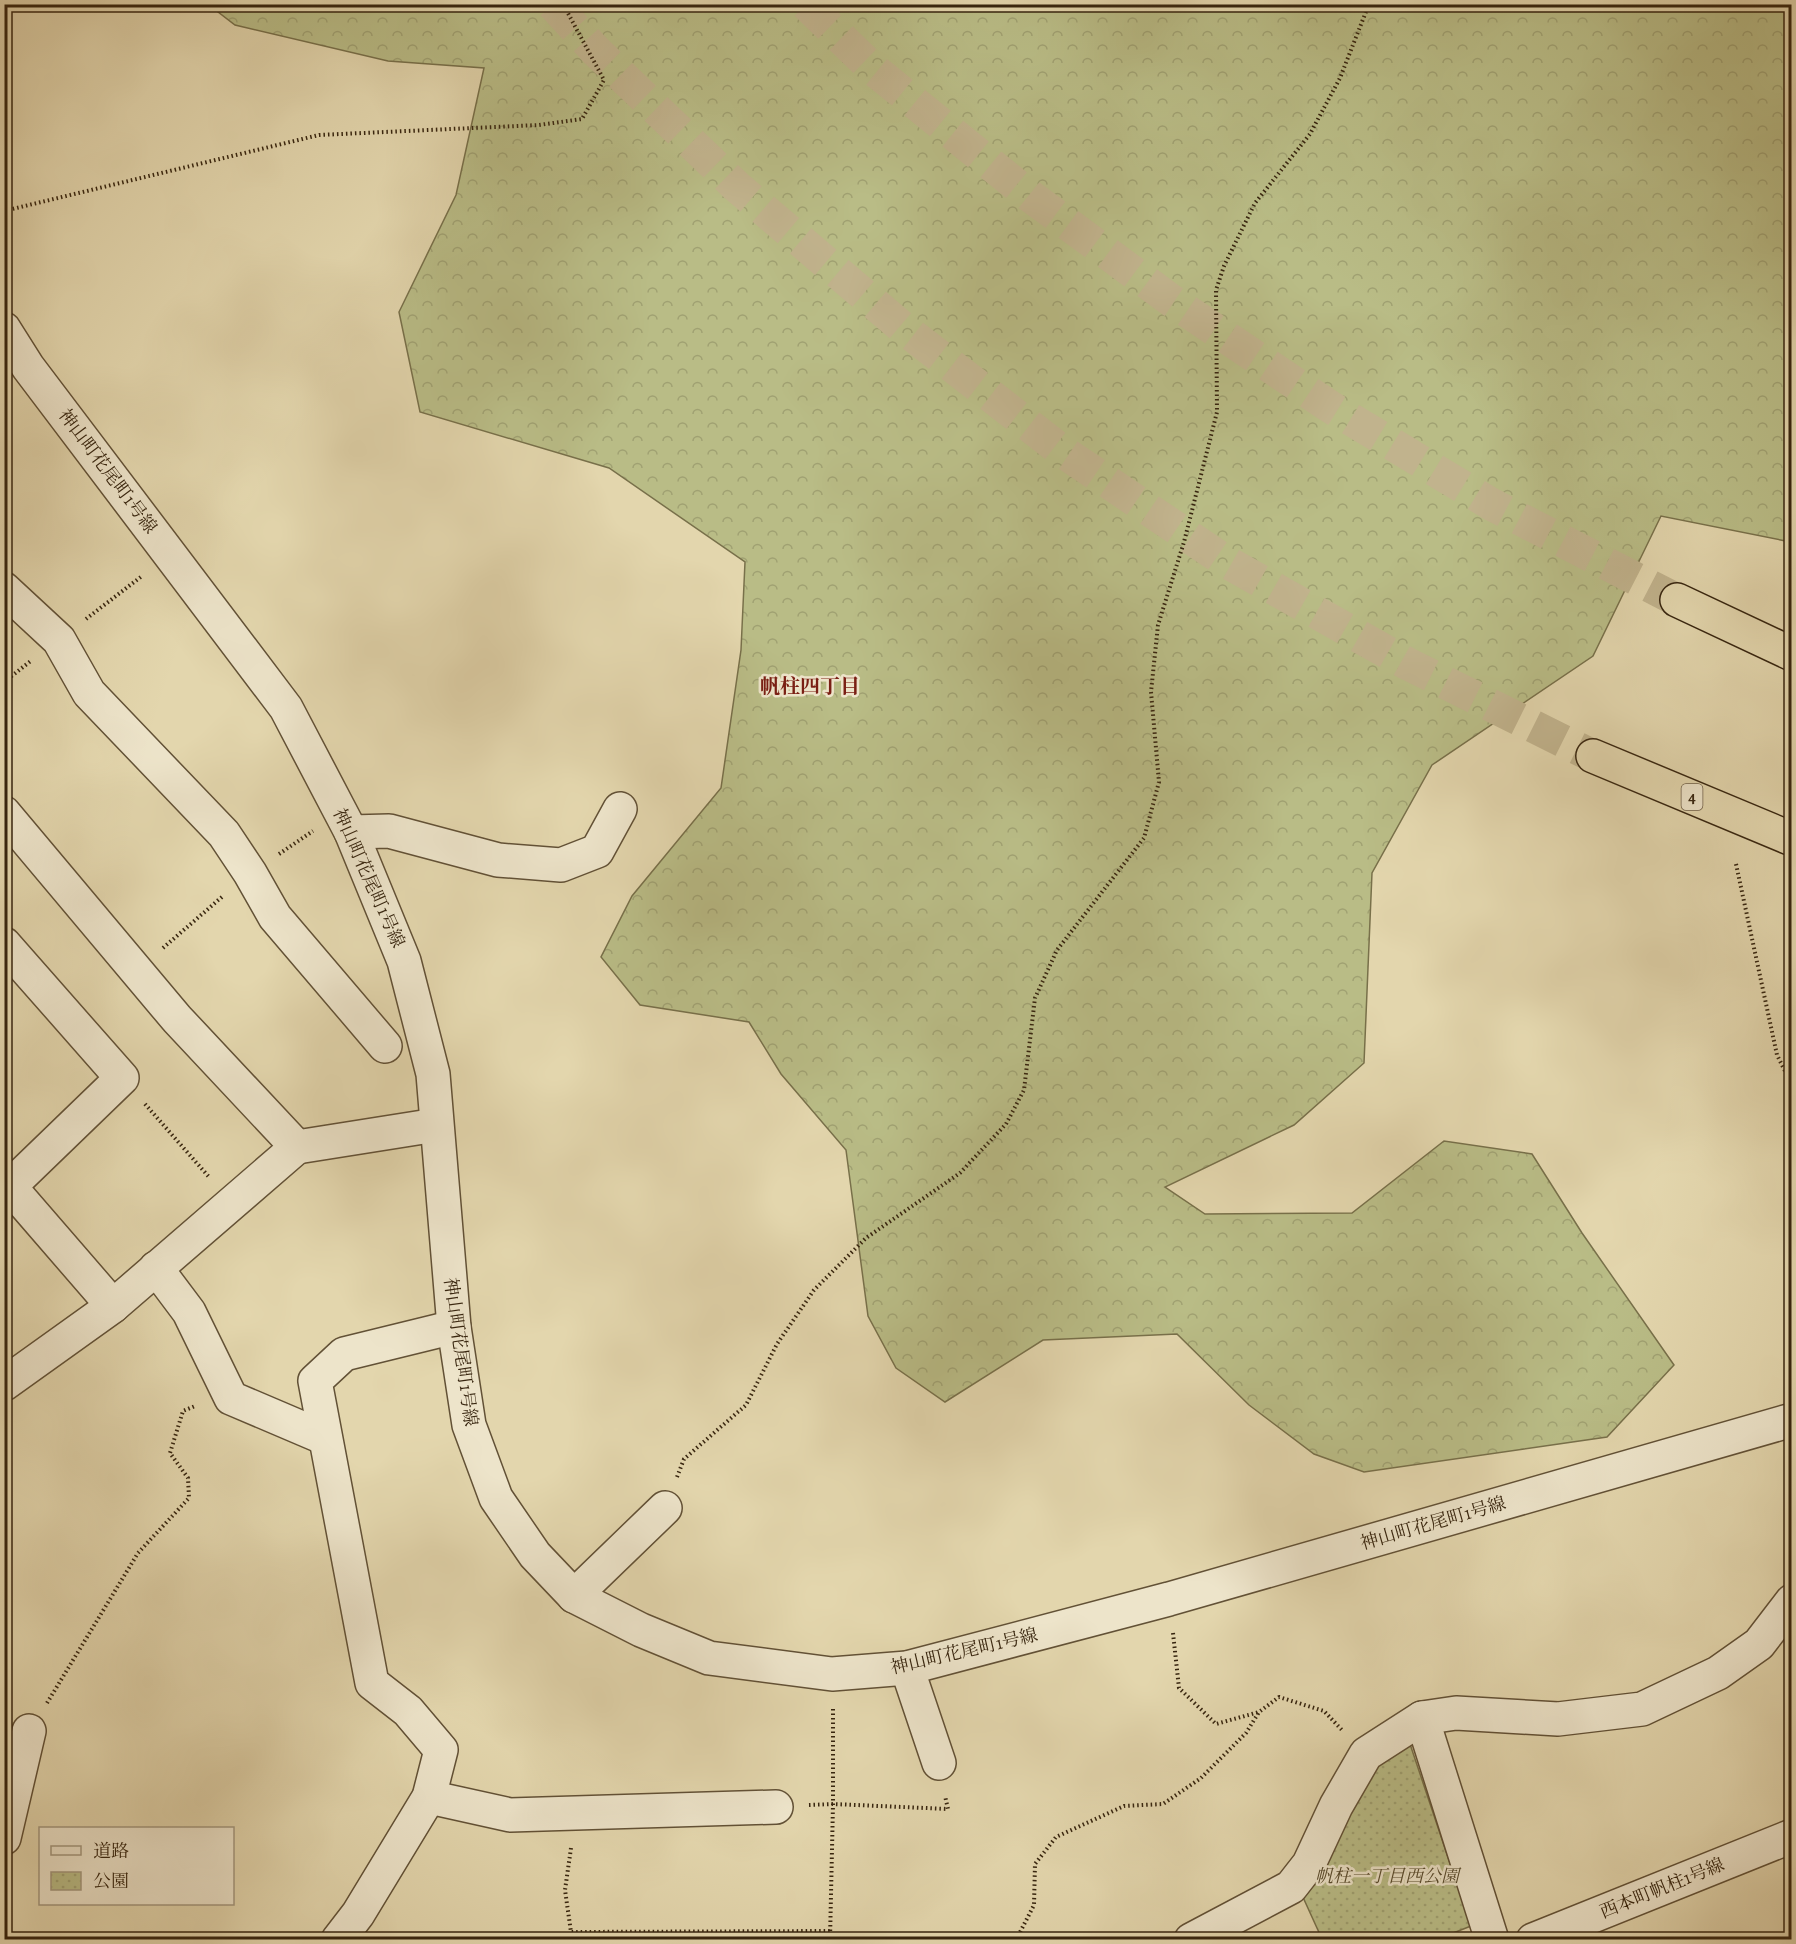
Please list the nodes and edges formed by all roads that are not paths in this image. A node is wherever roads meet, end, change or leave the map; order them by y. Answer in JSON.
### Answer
{"nodes":[{"id":1,"x":4,"y":329,"type":"edge"},
{"id":2,"x":4,"y":589,"type":"edge"},
{"id":3,"x":1677,"y":600,"type":"tunnel mouth"},
{"id":4,"x":1791,"y":654,"type":"edge"},
{"id":5,"x":1593,"y":756,"type":"tunnel mouth"},
{"id":6,"x":620,"y":809,"type":"dead end"},
{"id":7,"x":4,"y":813,"type":"edge"},
{"id":8,"x":351,"y":832,"type":"junction"},
{"id":9,"x":1791,"y":839,"type":"edge"},
{"id":10,"x":4,"y":944,"type":"edge"},
{"id":11,"x":386,"y":1046,"type":"dead end"},
{"id":12,"x":436,"y":1125,"type":"junction"},
{"id":13,"x":297,"y":1147,"type":"junction"},
{"id":14,"x":6,"y":1186,"type":"edge"},
{"id":15,"x":156,"y":1268,"type":"junction"},
{"id":16,"x":113,"y":1306,"type":"junction"},
{"id":17,"x":454,"y":1327,"type":"junction"},
{"id":18,"x":4,"y":1384,"type":"edge"},
{"id":19,"x":1791,"y":1420,"type":"edge"},
{"id":20,"x":325,"y":1438,"type":"junction"},
{"id":21,"x":665,"y":1508,"type":"road end"},
{"id":22,"x":574,"y":1596,"type":"junction"},
{"id":23,"x":1791,"y":1601,"type":"edge"},
{"id":24,"x":907,"y":1668,"type":"junction"},
{"id":25,"x":1422,"y":1718,"type":"junction"},
{"id":26,"x":29,"y":1731,"type":"road end"},
{"id":27,"x":939,"y":1763,"type":"dead end"},
{"id":28,"x":429,"y":1797,"type":"junction"},
{"id":29,"x":776,"y":1807,"type":"road end"},
{"id":30,"x":1791,"y":1836,"type":"edge"},
{"id":31,"x":4,"y":1838,"type":"edge"},
{"id":32,"x":338,"y":1940,"type":"edge"},
{"id":33,"x":1191,"y":1940,"type":"edge"},
{"id":34,"x":1492,"y":1940,"type":"edge"},
{"id":35,"x":1533,"y":1940,"type":"edge"}],
"edges":[{"from":1,"to":8,"type":"street","name":"神山町花尾町1号線"},
{"from":2,"to":11,"type":"street"},
{"from":3,"to":4,"type":"highway"},
{"from":5,"to":9,"type":"highway","number":"4"},
{"from":6,"to":8,"type":"street"},
{"from":7,"to":13,"type":"street"},
{"from":8,"to":12,"type":"street","name":"神山町花尾町1号線"},
{"from":10,"to":14,"type":"street"},
{"from":12,"to":13,"type":"street"},
{"from":12,"to":17,"type":"street","name":"神山町花尾町1号線"},
{"from":13,"to":15,"type":"street"},
{"from":14,"to":16,"type":"street"},
{"from":15,"to":16,"type":"street"},
{"from":15,"to":20,"type":"street"},
{"from":16,"to":18,"type":"street"},
{"from":17,"to":20,"type":"street"},
{"from":17,"to":22,"type":"street","name":"神山町花尾町1号線"},
{"from":19,"to":24,"type":"street","name":"神山町花尾町1号線"},
{"from":20,"to":28,"type":"street"},
{"from":21,"to":22,"type":"street"},
{"from":22,"to":24,"type":"street","name":"神山町花尾町1号線"},
{"from":23,"to":25,"type":"street"},
{"from":24,"to":27,"type":"street"},
{"from":25,"to":33,"type":"street"},
{"from":25,"to":34,"type":"street"},
{"from":26,"to":31,"type":"street"},
{"from":28,"to":29,"type":"street"},
{"from":28,"to":32,"type":"street"},
{"from":30,"to":35,"type":"street","name":"西本町帆柱1号線"}]}
